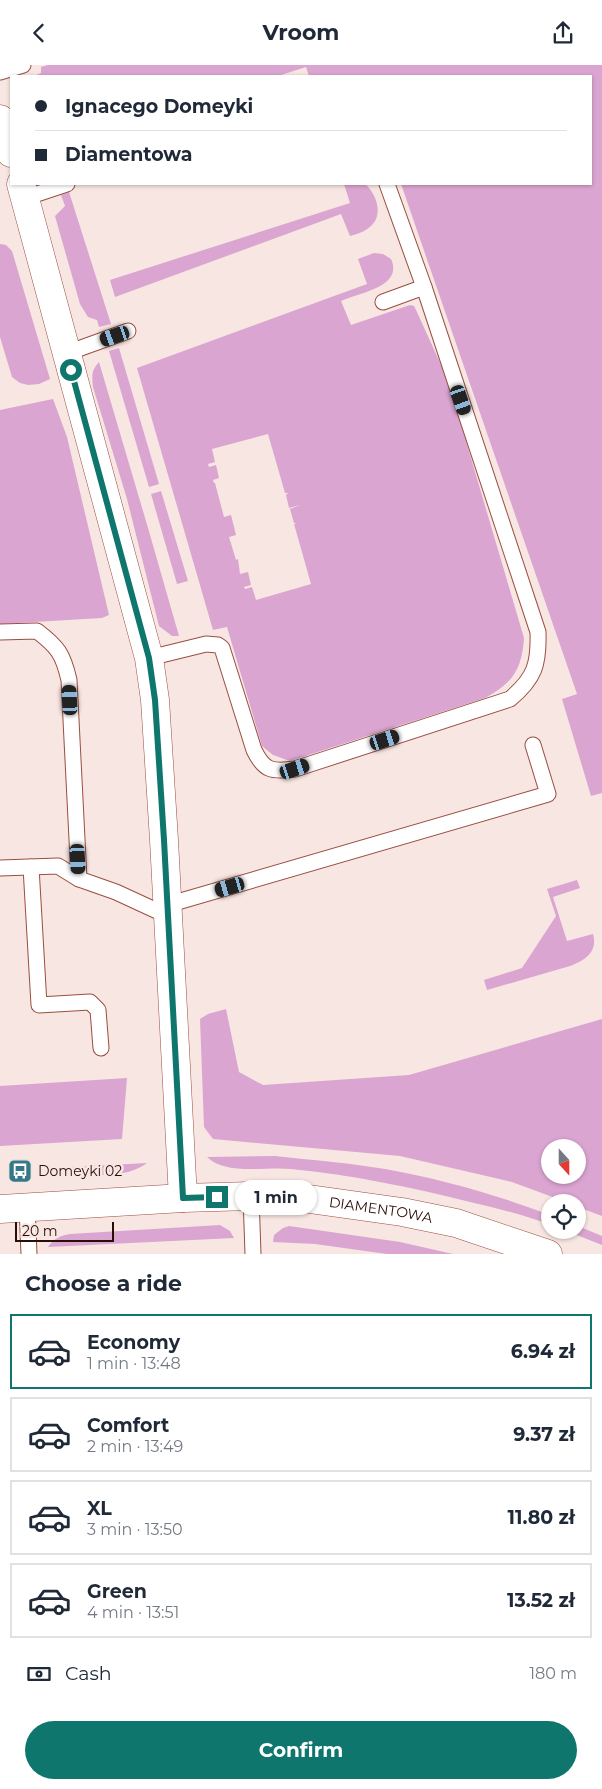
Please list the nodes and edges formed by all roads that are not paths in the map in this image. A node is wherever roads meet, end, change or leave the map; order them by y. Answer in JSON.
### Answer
{"nodes":[{"id":1,"x":23,"y":65,"type":"edge"},
{"id":2,"x":0,"y":72,"type":"edge"},
{"id":3,"x":0,"y":119,"type":"edge"},
{"id":4,"x":10,"y":150,"type":"edge"},
{"id":5,"x":61,"y":185,"type":"edge"},
{"id":6,"x":387,"y":185,"type":"edge"},
{"id":7,"x":23,"y":191,"type":"edge"},
{"id":8,"x":424,"y":287,"type":"junction"},
{"id":9,"x":383,"y":302,"type":"dead end"},
{"id":10,"x":128,"y":331,"type":"dead end"},
{"id":11,"x":67,"y":353,"type":"junction"},
{"id":12,"x":0,"y":632,"type":"edge"},
{"id":13,"x":149,"y":658,"type":"junction"},
{"id":14,"x":534,"y":745,"type":"dead end"},
{"id":15,"x":31,"y":867,"type":"junction"},
{"id":16,"x":0,"y":868,"type":"edge"},
{"id":17,"x":79,"y":879,"type":"junction"},
{"id":18,"x":168,"y":911,"type":"junction"},
{"id":19,"x":101,"y":1048,"type":"dead end"},
{"id":20,"x":250,"y":1196,"type":"junction"},
{"id":21,"x":183,"y":1198,"type":"junction"},
{"id":22,"x":27,"y":1207,"type":"junction"},
{"id":23,"x":0,"y":1209,"type":"edge"},
{"id":24,"x":29,"y":1254,"type":"edge"},
{"id":25,"x":252,"y":1254,"type":"edge"},
{"id":26,"x":548,"y":1254,"type":"edge"}],
"edges":[{"from":1,"to":2,"type":"lane"},
{"from":3,"to":4,"type":"street"},
{"from":5,"to":7,"type":"lane"},
{"from":6,"to":8,"type":"lane"},
{"from":7,"to":11,"type":"street"},
{"from":8,"to":9,"type":"lane"},
{"from":8,"to":13,"type":"lane"},
{"from":10,"to":11,"type":"lane"},
{"from":11,"to":13,"type":"street"},
{"from":12,"to":17,"type":"lane"},
{"from":13,"to":18,"type":"street"},
{"from":14,"to":18,"type":"lane"},
{"from":15,"to":16,"type":"lane"},
{"from":15,"to":17,"type":"lane"},
{"from":15,"to":19,"type":"lane"},
{"from":17,"to":18,"type":"lane"},
{"from":18,"to":21,"type":"street"},
{"from":20,"to":21,"type":"street","name":"DIAMENTOWA"},
{"from":20,"to":25,"type":"lane"},
{"from":20,"to":26,"type":"street","name":"DIAMENTOWA"},
{"from":21,"to":22,"type":"street","name":"DIAMENTOWA"},
{"from":22,"to":23,"type":"street","name":"DIAMENTOWA"},
{"from":22,"to":24,"type":"lane"}]}
